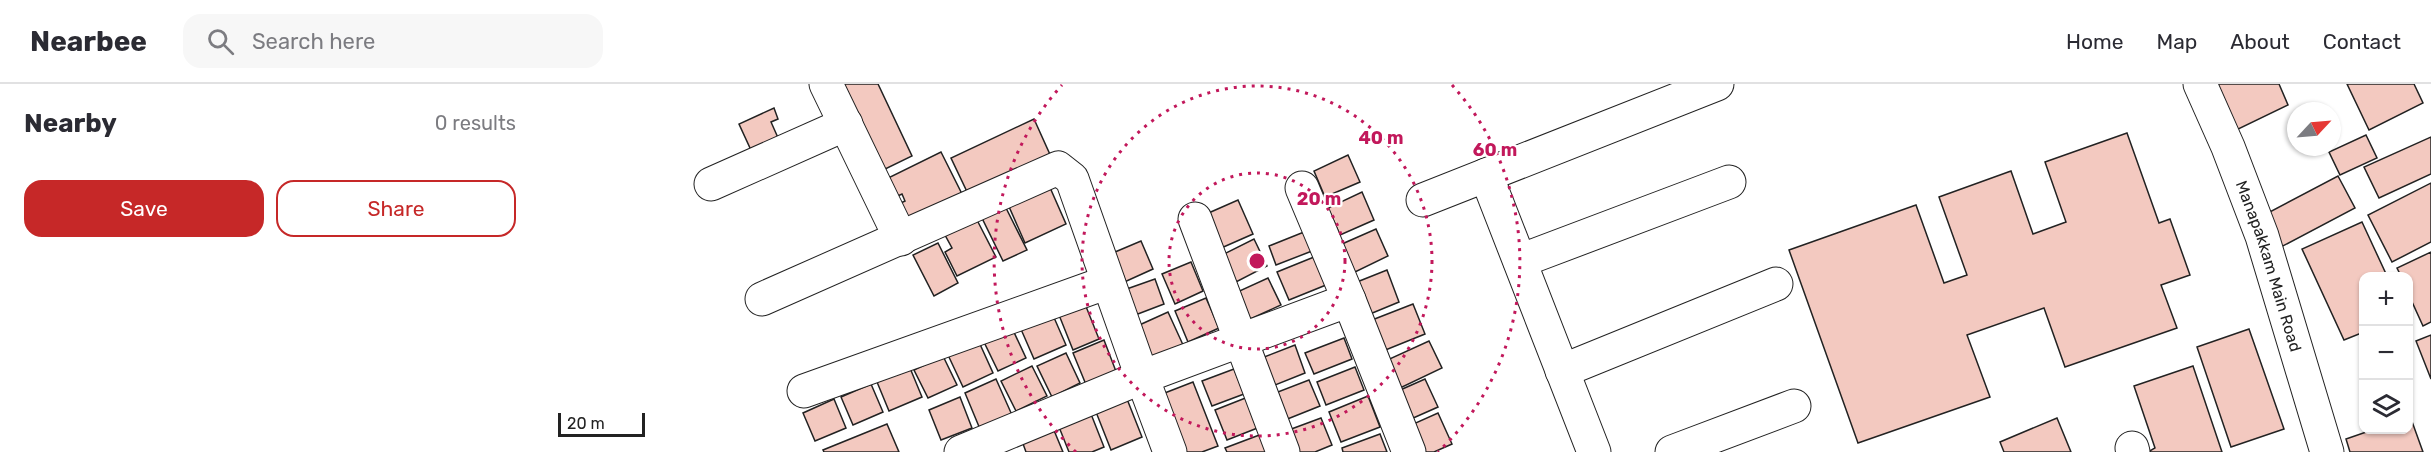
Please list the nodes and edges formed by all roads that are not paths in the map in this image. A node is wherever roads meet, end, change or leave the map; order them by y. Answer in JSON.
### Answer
{"nodes":[{"id":1,"x":826,"y":84,"type":"edge"},
{"id":2,"x":1718,"y":84,"type":"edge"},
{"id":3,"x":2200,"y":84,"type":"edge"},
{"id":4,"x":846,"y":124,"type":"junction"},
{"id":5,"x":1486,"y":175,"type":"junction"},
{"id":6,"x":1729,"y":182,"type":"dead end"},
{"id":7,"x":711,"y":184,"type":"dead end"},
{"id":8,"x":1302,"y":188,"type":"dead end"},
{"id":9,"x":1423,"y":200,"type":"dead end"},
{"id":10,"x":1195,"y":219,"type":"dead end"},
{"id":11,"x":901,"y":239,"type":"junction"},
{"id":12,"x":1520,"y":261,"type":"junction"},
{"id":13,"x":1108,"y":282,"type":"junction"},
{"id":14,"x":1776,"y":284,"type":"dead end"},
{"id":15,"x":762,"y":299,"type":"dead end"},
{"id":16,"x":1349,"y":300,"type":"junction"},
{"id":17,"x":1240,"y":340,"type":"junction"},
{"id":18,"x":1562,"y":371,"type":"junction"},
{"id":19,"x":1142,"y":377,"type":"junction"},
{"id":20,"x":804,"y":391,"type":"dead end"},
{"id":21,"x":1794,"y":406,"type":"dead end"},
{"id":22,"x":961,"y":452,"type":"edge"},
{"id":23,"x":1170,"y":452,"type":"edge"},
{"id":24,"x":1282,"y":452,"type":"edge"},
{"id":25,"x":1409,"y":452,"type":"edge"},
{"id":26,"x":1594,"y":452,"type":"edge"},
{"id":27,"x":1672,"y":452,"type":"edge"},
{"id":28,"x":2326,"y":452,"type":"edge"}],
"edges":[{"from":1,"to":4,"type":"street"},
{"from":2,"to":5,"type":"street"},
{"from":3,"to":28,"type":"street","name":"Manapakkam Main Road"},
{"from":4,"to":7,"type":"street"},
{"from":4,"to":11,"type":"street"},
{"from":5,"to":9,"type":"street"},
{"from":5,"to":12,"type":"street"},
{"from":6,"to":12,"type":"street"},
{"from":8,"to":16,"type":"street"},
{"from":10,"to":17,"type":"street"},
{"from":11,"to":13,"type":"street"},
{"from":11,"to":15,"type":"street"},
{"from":12,"to":18,"type":"street"},
{"from":13,"to":19,"type":"street"},
{"from":13,"to":20,"type":"street"},
{"from":14,"to":18,"type":"street"},
{"from":16,"to":17,"type":"street"},
{"from":16,"to":25,"type":"street"},
{"from":17,"to":19,"type":"street"},
{"from":17,"to":24,"type":"street"},
{"from":18,"to":26,"type":"street"},
{"from":19,"to":22,"type":"street"},
{"from":19,"to":23,"type":"street"},
{"from":21,"to":27,"type":"street"}]}
